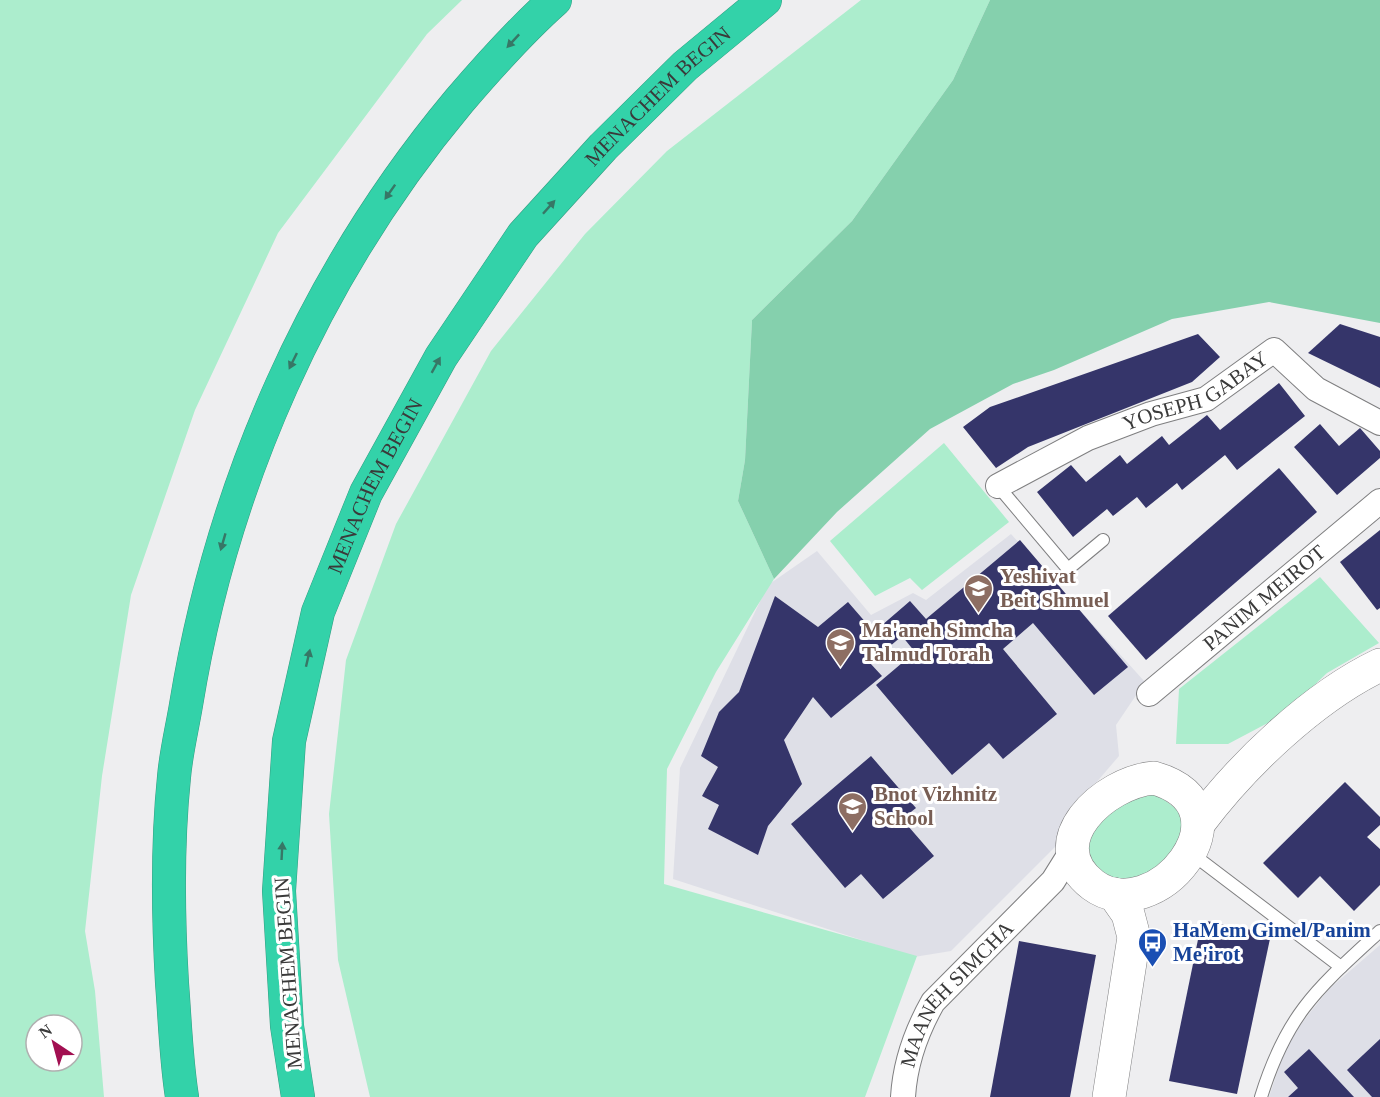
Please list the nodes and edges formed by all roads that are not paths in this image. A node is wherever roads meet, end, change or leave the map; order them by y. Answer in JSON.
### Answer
{"nodes":[{"id":1,"x":555,"y":0,"type":"edge"},
{"id":2,"x":765,"y":0,"type":"edge"},
{"id":3,"x":1380,"y":423,"type":"edge"},
{"id":4,"x":998,"y":486,"type":"joint"},
{"id":5,"x":1380,"y":501,"type":"edge"},
{"id":6,"x":1103,"y":540,"type":"dead end"},
{"id":7,"x":1380,"y":665,"type":"edge"},
{"id":8,"x":1149,"y":694,"type":"dead end"},
{"id":9,"x":1247,"y":765,"type":"junction"},
{"id":10,"x":1170,"y":783,"type":"junction"},
{"id":11,"x":1195,"y":839,"type":"junction"},
{"id":12,"x":1073,"y":849,"type":"junction"},
{"id":13,"x":1164,"y":879,"type":"junction"},
{"id":14,"x":1106,"y":891,"type":"junction"},
{"id":15,"x":1030,"y":903,"type":"junction"},
{"id":16,"x":1380,"y":931,"type":"edge"},
{"id":17,"x":1341,"y":967,"type":"junction"},
{"id":18,"x":1129,"y":969,"type":"junction"},
{"id":19,"x":182,"y":1097,"type":"edge"},
{"id":20,"x":298,"y":1097,"type":"edge"},
{"id":21,"x":903,"y":1097,"type":"edge"},
{"id":22,"x":1109,"y":1097,"type":"edge"},
{"id":23,"x":1261,"y":1097,"type":"edge"}],
"edges":[{"from":1,"to":19,"type":"highway","one_way":true},
{"from":20,"to":2,"type":"highway","name":"MENACHEM BEGIN","one_way":true},
{"from":3,"to":4,"type":"street","name":"YOSEPH GABAY"},
{"from":4,"to":6,"type":"lane"},
{"from":5,"to":8,"type":"street","name":"PANIM MEIROT"},
{"from":7,"to":9,"type":"street"},
{"from":9,"to":10,"type":"street"},
{"from":9,"to":11,"type":"street"},
{"from":10,"to":11,"type":"street"},
{"from":10,"to":12,"type":"street"},
{"from":11,"to":13,"type":"street"},
{"from":11,"to":17,"type":"lane"},
{"from":12,"to":14,"type":"street"},
{"from":12,"to":15,"type":"street","name":"MAANEH SIMCHA"},
{"from":13,"to":14,"type":"street"},
{"from":13,"to":18,"type":"street"},
{"from":14,"to":15,"type":"street","name":"MAANEH SIMCHA"},
{"from":14,"to":18,"type":"street"},
{"from":15,"to":21,"type":"street","name":"MAANEH SIMCHA"},
{"from":16,"to":17,"type":"lane"},
{"from":17,"to":23,"type":"lane"},
{"from":18,"to":22,"type":"street"}]}
